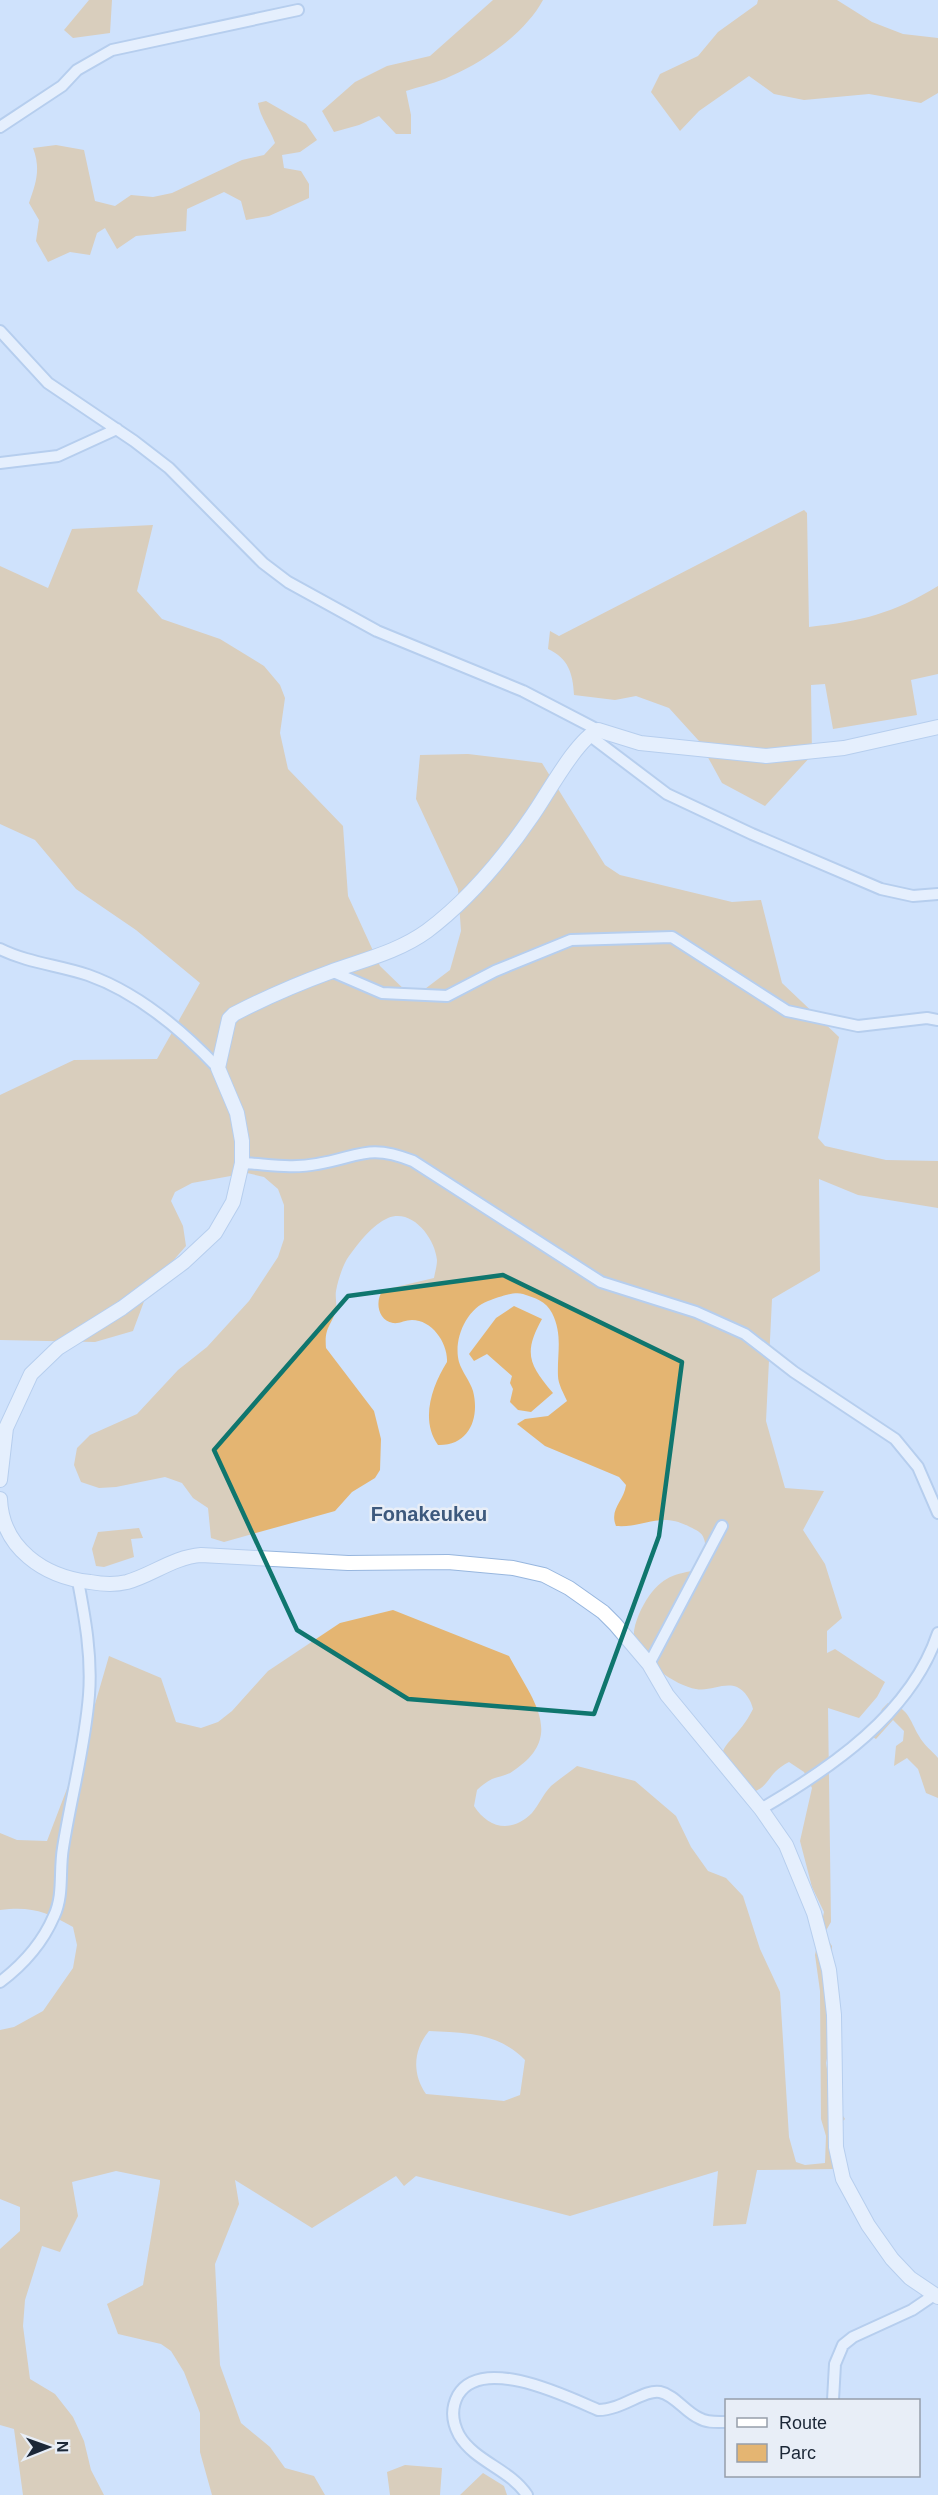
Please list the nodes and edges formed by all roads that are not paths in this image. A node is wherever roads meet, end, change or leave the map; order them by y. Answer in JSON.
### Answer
{"nodes":[{"id":1,"x":298,"y":10,"type":"dead end"},
{"id":2,"x":0,"y":127,"type":"edge"},
{"id":3,"x":0,"y":331,"type":"edge"},
{"id":4,"x":117,"y":429,"type":"junction"},
{"id":5,"x":0,"y":463,"type":"edge"},
{"id":6,"x":938,"y":727,"type":"edge"},
{"id":7,"x":594,"y":732,"type":"junction"},
{"id":8,"x":938,"y":894,"type":"edge"},
{"id":9,"x":0,"y":950,"type":"edge"},
{"id":10,"x":331,"y":971,"type":"junction"},
{"id":11,"x":938,"y":1020,"type":"edge"},
{"id":12,"x":218,"y":1068,"type":"junction"},
{"id":13,"x":242,"y":1163,"type":"junction"},
{"id":14,"x":0,"y":1480,"type":"edge"},
{"id":15,"x":0,"y":1499,"type":"edge"},
{"id":16,"x":938,"y":1513,"type":"edge"},
{"id":17,"x":722,"y":1526,"type":"dead end"},
{"id":18,"x":78,"y":1581,"type":"junction"},
{"id":19,"x":938,"y":1633,"type":"edge"},
{"id":20,"x":649,"y":1664,"type":"junction"},
{"id":21,"x":761,"y":1809,"type":"junction"},
{"id":22,"x":0,"y":1982,"type":"edge"},
{"id":23,"x":936,"y":2296,"type":"edge"},
{"id":24,"x":833,"y":2399,"type":"edge"},
{"id":25,"x":725,"y":2422,"type":"edge"},
{"id":26,"x":517,"y":2481,"type":"junction"},
{"id":27,"x":527,"y":2495,"type":"edge"},
{"id":28,"x":536,"y":2495,"type":"edge"}],
"edges":[{"from":1,"to":2,"type":"street"},
{"from":3,"to":4,"type":"street"},
{"from":4,"to":5,"type":"street"},
{"from":4,"to":7,"type":"street"},
{"from":6,"to":7,"type":"street"},
{"from":7,"to":8,"type":"street"},
{"from":7,"to":10,"type":"street"},
{"from":9,"to":12,"type":"street"},
{"from":10,"to":11,"type":"street"},
{"from":10,"to":12,"type":"street"},
{"from":12,"to":13,"type":"street"},
{"from":13,"to":14,"type":"street"},
{"from":13,"to":16,"type":"street"},
{"from":15,"to":18,"type":"street"},
{"from":17,"to":20,"type":"street"},
{"from":18,"to":20,"type":"street"},
{"from":18,"to":22,"type":"street"},
{"from":19,"to":21,"type":"street"},
{"from":20,"to":21,"type":"street"},
{"from":21,"to":23,"type":"street"},
{"from":23,"to":24,"type":"street"},
{"from":25,"to":26,"type":"street"},
{"from":26,"to":27,"type":"street"},
{"from":26,"to":28,"type":"street"}]}
